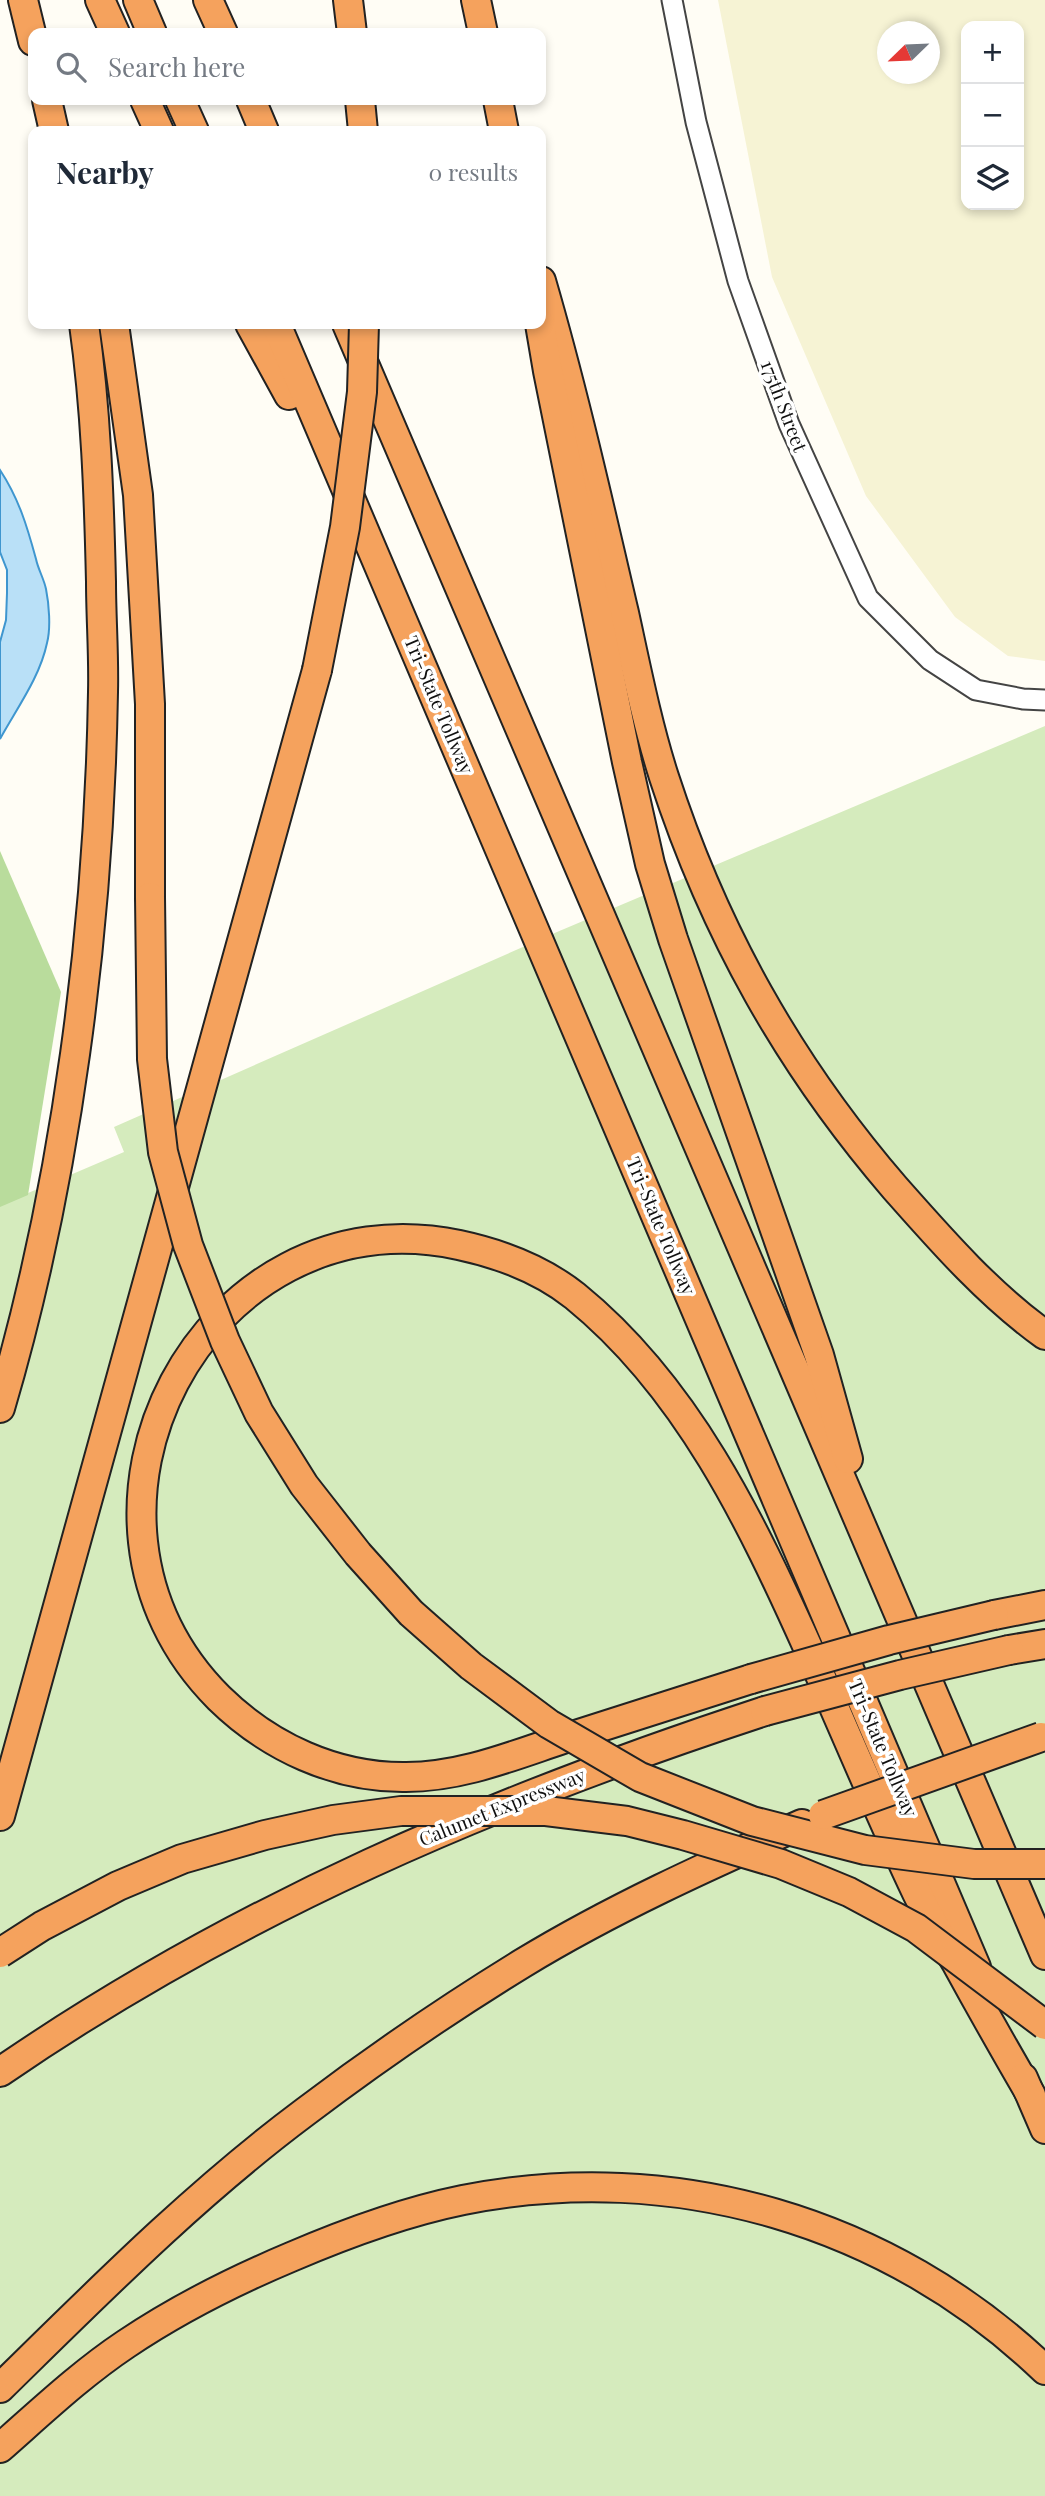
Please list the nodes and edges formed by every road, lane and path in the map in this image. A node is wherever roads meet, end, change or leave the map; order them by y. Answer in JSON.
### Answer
{"nodes":[{"id":1,"x":23,"y":0,"type":"edge"},
{"id":2,"x":100,"y":0,"type":"edge"},
{"id":3,"x":138,"y":0,"type":"edge"},
{"id":4,"x":208,"y":0,"type":"edge"},
{"id":5,"x":476,"y":0,"type":"edge"},
{"id":6,"x":672,"y":0,"type":"edge"},
{"id":7,"x":30,"y":28,"type":"edge"},
{"id":8,"x":113,"y":28,"type":"edge"},
{"id":9,"x":150,"y":28,"type":"edge"},
{"id":10,"x":221,"y":28,"type":"edge"},
{"id":11,"x":482,"y":28,"type":"edge"},
{"id":12,"x":147,"y":105,"type":"edge"},
{"id":13,"x":182,"y":105,"type":"edge"},
{"id":14,"x":253,"y":105,"type":"edge"},
{"id":15,"x":360,"y":105,"type":"edge"},
{"id":16,"x":499,"y":105,"type":"edge"},
{"id":17,"x":157,"y":126,"type":"edge"},
{"id":18,"x":192,"y":126,"type":"edge"},
{"id":19,"x":262,"y":126,"type":"edge"},
{"id":20,"x":363,"y":126,"type":"edge"},
{"id":21,"x":503,"y":126,"type":"edge"},
{"id":22,"x":546,"y":298,"type":"edge"},
{"id":23,"x":85,"y":329,"type":"edge"},
{"id":24,"x":115,"y":329,"type":"edge"},
{"id":25,"x":253,"y":329,"type":"edge"},
{"id":26,"x":278,"y":329,"type":"edge"},
{"id":27,"x":349,"y":329,"type":"edge"},
{"id":28,"x":364,"y":329,"type":"edge"},
{"id":29,"x":541,"y":329,"type":"edge"},
{"id":30,"x":375,"y":555,"type":"junction"},
{"id":31,"x":1045,"y":700,"type":"edge"},
{"id":32,"x":1045,"y":1335,"type":"edge"},
{"id":33,"x":0,"y":1408,"type":"edge"},
{"id":34,"x":879,"y":1570,"type":"junction"},
{"id":35,"x":1045,"y":1605,"type":"edge"},
{"id":36,"x":1045,"y":1644,"type":"edge"},
{"id":37,"x":1043,"y":1736,"type":"edge"},
{"id":38,"x":0,"y":1816,"type":"edge"},
{"id":39,"x":1045,"y":1864,"type":"edge"},
{"id":40,"x":0,"y":1953,"type":"edge"},
{"id":41,"x":1045,"y":1955,"type":"edge"},
{"id":42,"x":1045,"y":2025,"type":"edge"},
{"id":43,"x":0,"y":2072,"type":"edge"},
{"id":44,"x":1031,"y":2095,"type":"junction"},
{"id":45,"x":1045,"y":2129,"type":"edge"},
{"id":46,"x":1045,"y":2370,"type":"edge"},
{"id":47,"x":0,"y":2388,"type":"edge"},
{"id":48,"x":0,"y":2448,"type":"edge"}],
"edges":[{"from":1,"to":7,"type":"highway"},
{"from":2,"to":8,"type":"highway"},
{"from":3,"to":9,"type":"highway"},
{"from":4,"to":10,"type":"highway"},
{"from":5,"to":11,"type":"highway"},
{"from":6,"to":31,"type":"street","name":"175th Street"},
{"from":12,"to":17,"type":"highway"},
{"from":13,"to":18,"type":"highway"},
{"from":14,"to":19,"type":"highway"},
{"from":15,"to":20,"type":"highway"},
{"from":16,"to":21,"type":"highway"},
{"from":22,"to":32,"type":"highway"},
{"from":23,"to":33,"type":"highway"},
{"from":24,"to":39,"type":"highway","bridge":true},
{"from":25,"to":30,"type":"highway"},
{"from":26,"to":30,"type":"highway","name":"Tri-State Tollway"},
{"from":27,"to":34,"type":"highway"},
{"from":28,"to":38,"type":"highway","bridge":true},
{"from":29,"to":34,"type":"highway"},
{"from":30,"to":44,"type":"highway","name":"Tri-State Tollway"},
{"from":34,"to":41,"type":"highway"},
{"from":35,"to":44,"type":"highway","bridge":true},
{"from":36,"to":43,"type":"highway","name":"Calumet Expressway","bridge":true},
{"from":37,"to":47,"type":"highway","bridge":true},
{"from":40,"to":42,"type":"highway","bridge":true},
{"from":44,"to":45,"type":"highway","name":"Tri-State Tollway"},
{"from":46,"to":48,"type":"highway"}]}
